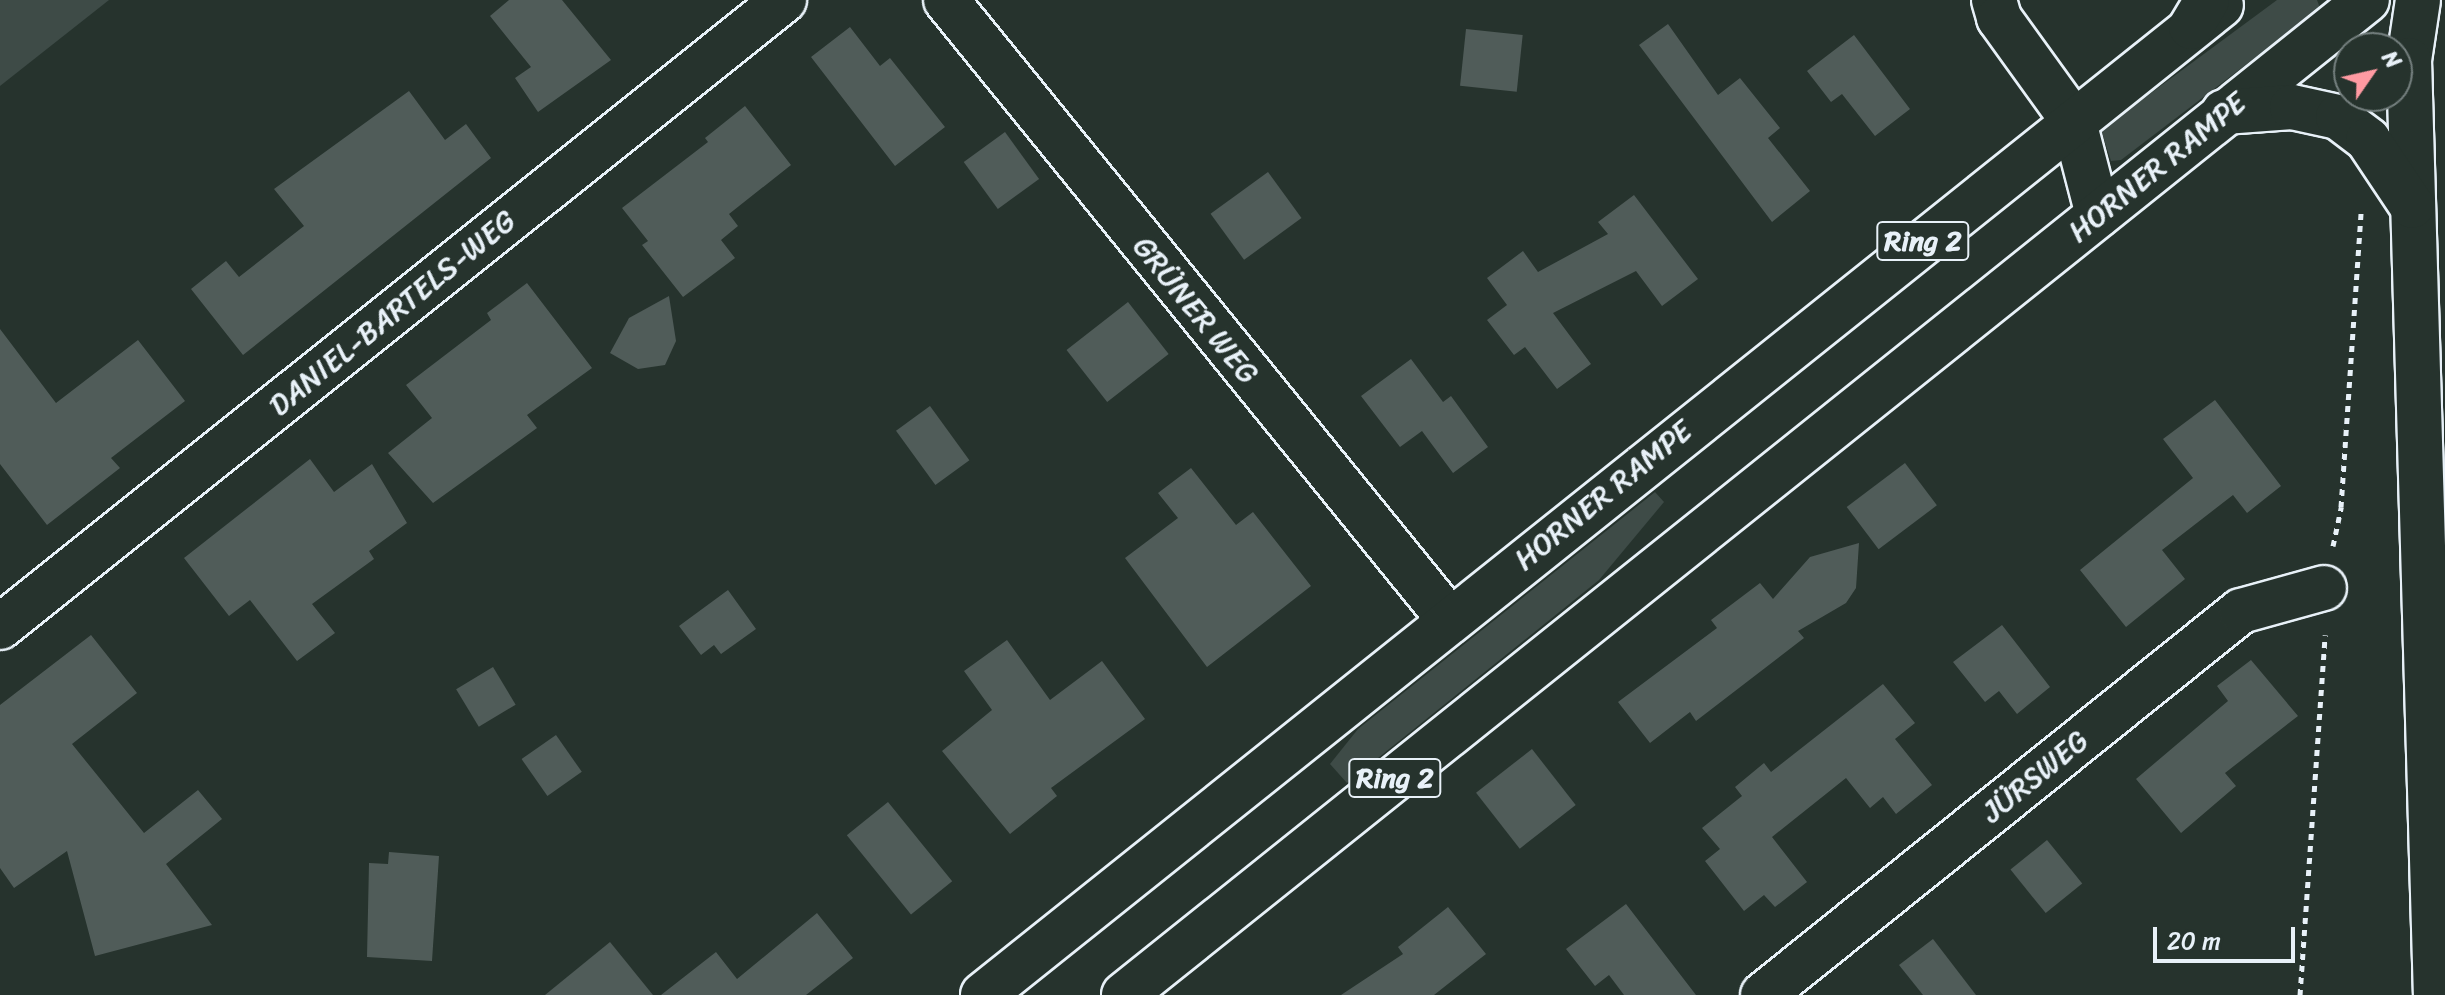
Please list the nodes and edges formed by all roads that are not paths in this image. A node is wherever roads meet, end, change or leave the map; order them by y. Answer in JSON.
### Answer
{"nodes":[{"id":1,"x":784,"y":0,"type":"edge"},
{"id":2,"x":946,"y":0,"type":"edge"},
{"id":3,"x":1994,"y":0,"type":"edge"},
{"id":4,"x":2227,"y":0,"type":"edge"},
{"id":5,"x":2367,"y":0,"type":"edge"},
{"id":6,"x":2418,"y":0,"type":"edge"},
{"id":7,"x":2199,"y":14,"type":"edge"},
{"id":8,"x":2224,"y":112,"type":"junction"},
{"id":9,"x":2074,"y":122,"type":"junction"},
{"id":10,"x":2415,"y":210,"type":"junction"},
{"id":11,"x":2098,"y":215,"type":"junction"},
{"id":12,"x":2324,"y":588,"type":"dead end"},
{"id":13,"x":1449,"y":619,"type":"junction"},
{"id":14,"x":0,"y":627,"type":"edge"},
{"id":15,"x":983,"y":995,"type":"edge"},
{"id":16,"x":1124,"y":995,"type":"edge"},
{"id":17,"x":1763,"y":995,"type":"edge"},
{"id":18,"x":2436,"y":995,"type":"edge"}],
"edges":[{"from":1,"to":14,"type":"main road","name":"DANIEL-BARTELS-WEG"},
{"from":2,"to":13,"type":"main road","name":"GRÜNER WEG"},
{"from":3,"to":9,"type":"main road"},
{"from":4,"to":7,"type":"main road","name":"HORNER RAMPE","number":"Ring 2"},
{"from":5,"to":8,"type":"main road","name":"HORNER RAMPE","number":"Ring 2"},
{"from":6,"to":10,"type":"main road"},
{"from":7,"to":9,"type":"main road","name":"HORNER RAMPE","number":"Ring 2"},
{"from":8,"to":10,"type":"main road"},
{"from":8,"to":11,"type":"main road","name":"HORNER RAMPE","number":"Ring 2"},
{"from":9,"to":11,"type":"main road"},
{"from":9,"to":13,"type":"main road","name":"HORNER RAMPE","number":"Ring 2"},
{"from":10,"to":18,"type":"main road"},
{"from":11,"to":16,"type":"main road","name":"HORNER RAMPE","number":"Ring 2"},
{"from":12,"to":17,"type":"main road","name":"JÜRSWEG"},
{"from":13,"to":15,"type":"main road","name":"HORNER RAMPE","number":"Ring 2"}]}
